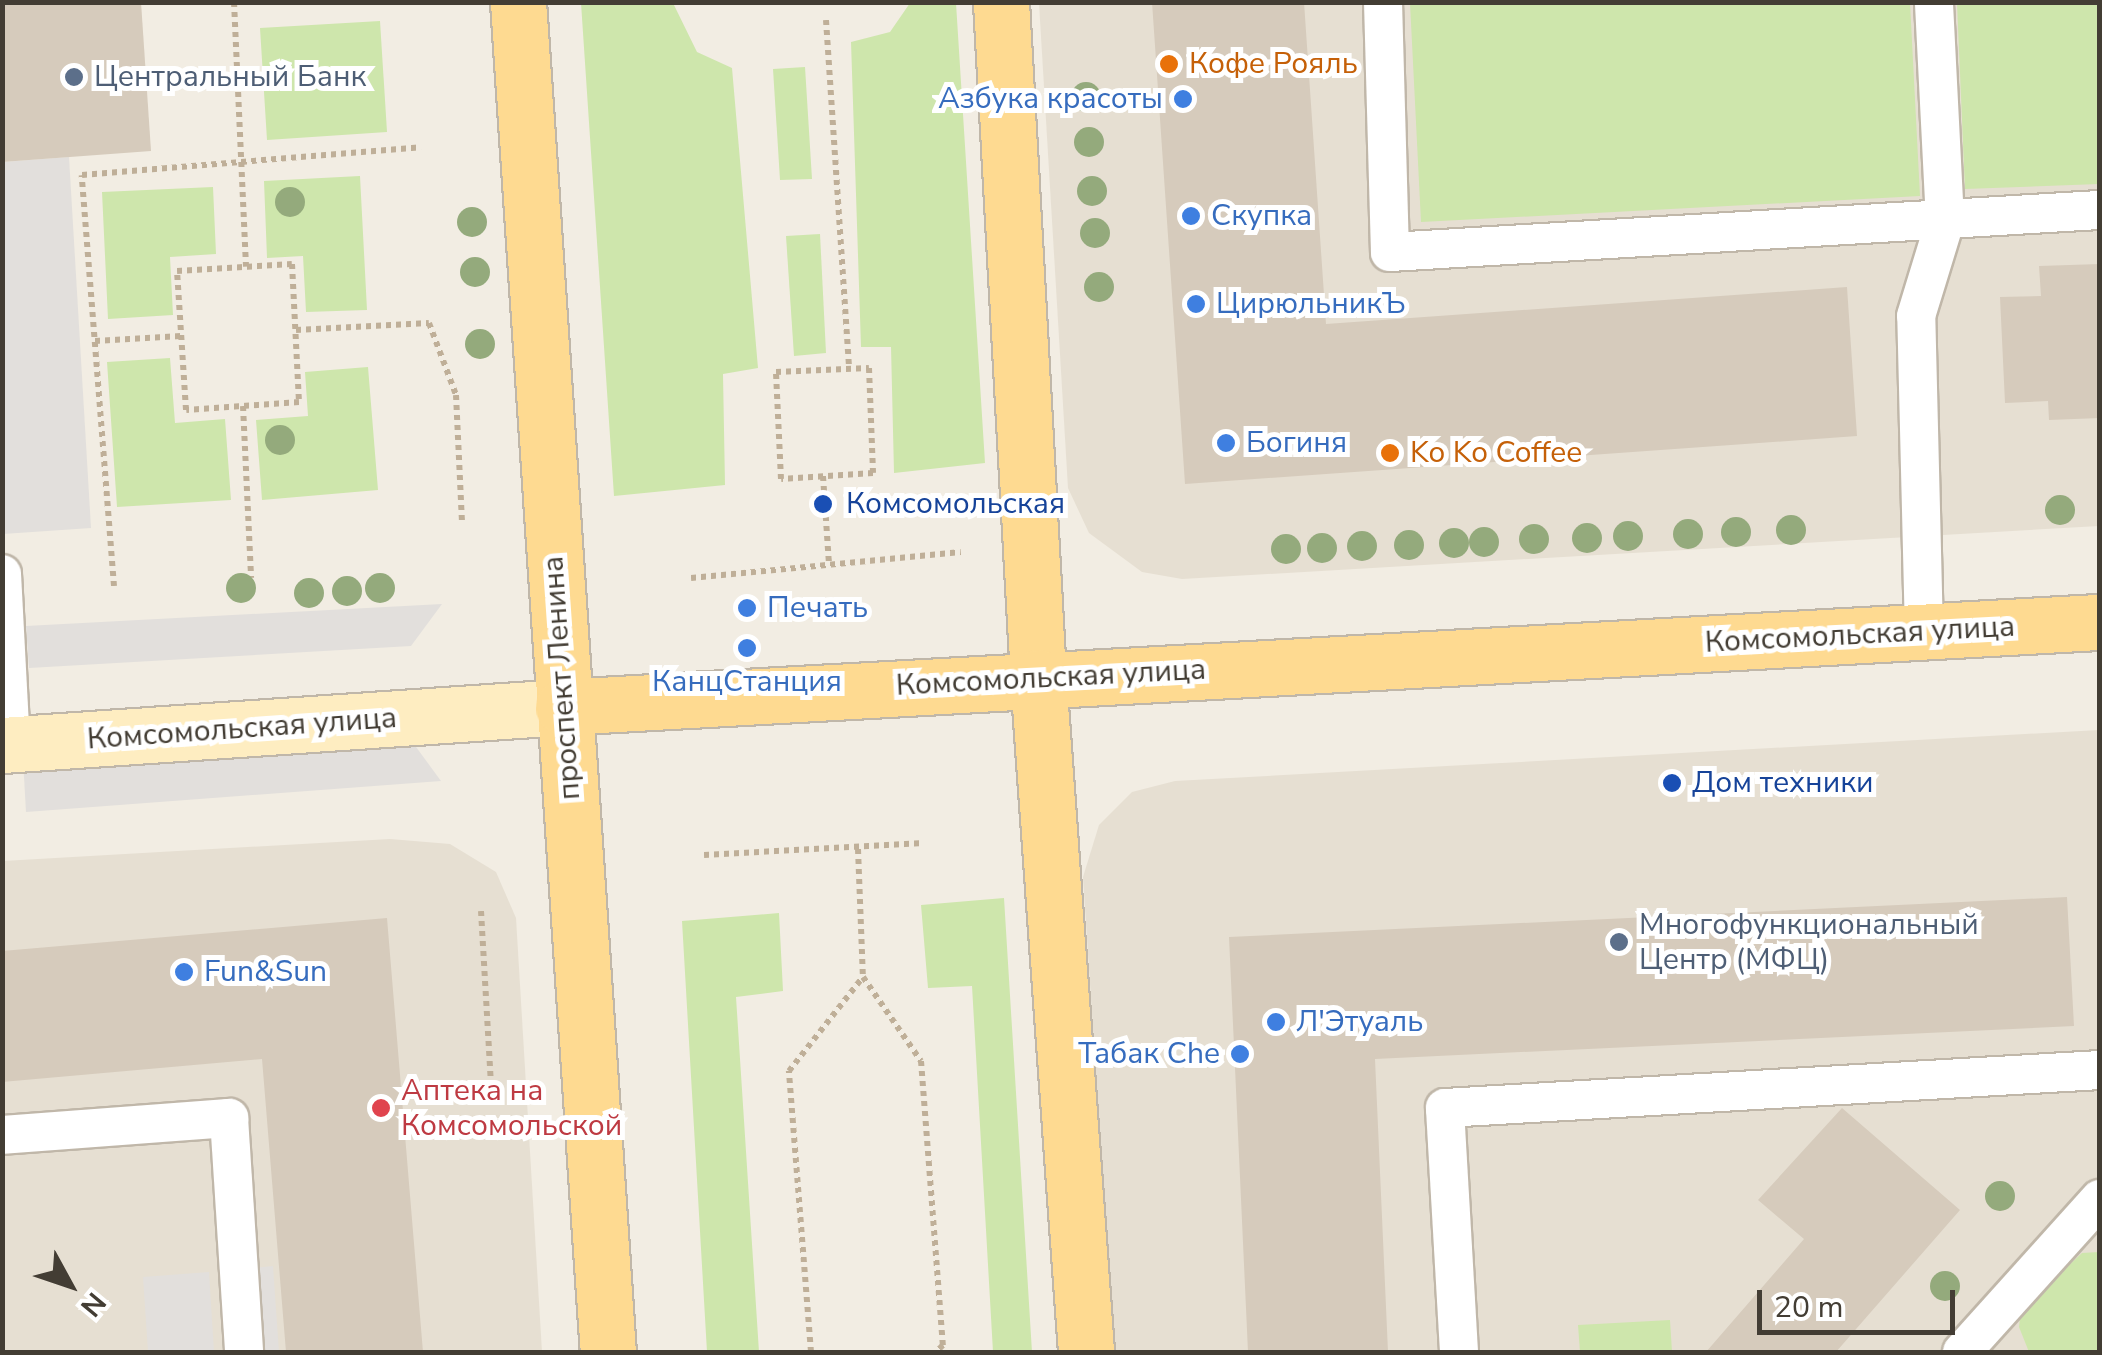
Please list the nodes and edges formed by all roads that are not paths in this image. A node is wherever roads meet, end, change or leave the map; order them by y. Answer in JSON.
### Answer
{"nodes":[{"id":1,"x":518,"y":2,"type":"edge"},
{"id":2,"x":1002,"y":2,"type":"edge"},
{"id":3,"x":1383,"y":2,"type":"edge"},
{"id":4,"x":1934,"y":2,"type":"edge"},
{"id":5,"x":2100,"y":210,"type":"edge"},
{"id":6,"x":1945,"y":221,"type":"junction"},
{"id":7,"x":2,"y":574,"type":"edge"},
{"id":8,"x":2100,"y":622,"type":"edge"},
{"id":9,"x":1924,"y":633,"type":"junction"},
{"id":10,"x":1038,"y":677,"type":"junction"},
{"id":11,"x":563,"y":708,"type":"junction"},
{"id":12,"x":7,"y":745,"type":"edge"},
{"id":13,"x":2100,"y":1070,"type":"edge"},
{"id":14,"x":2,"y":1135,"type":"edge"},
{"id":15,"x":2100,"y":1199,"type":"edge"},
{"id":16,"x":244,"y":1352,"type":"edge"},
{"id":17,"x":608,"y":1352,"type":"edge"},
{"id":18,"x":1086,"y":1352,"type":"edge"},
{"id":19,"x":1460,"y":1352,"type":"edge"},
{"id":20,"x":1962,"y":1352,"type":"edge"}],
"edges":[{"from":1,"to":11,"type":"main road","name":"проспект Ленина"},
{"from":2,"to":10,"type":"main road"},
{"from":3,"to":6,"type":"lane"},
{"from":4,"to":6,"type":"lane"},
{"from":5,"to":6,"type":"lane"},
{"from":6,"to":9,"type":"lane"},
{"from":7,"to":12,"type":"lane"},
{"from":8,"to":9,"type":"main road","name":"Комсомольская улица"},
{"from":9,"to":10,"type":"main road","name":"Комсомольская улица"},
{"from":10,"to":11,"type":"main road","name":"Комсомольская улица"},
{"from":10,"to":18,"type":"main road"},
{"from":11,"to":12,"type":"main road","name":"Комсомольская улица"},
{"from":11,"to":17,"type":"main road","name":"проспект Ленина"},
{"from":13,"to":19,"type":"lane"},
{"from":14,"to":16,"type":"lane"},
{"from":15,"to":20,"type":"lane"}]}
